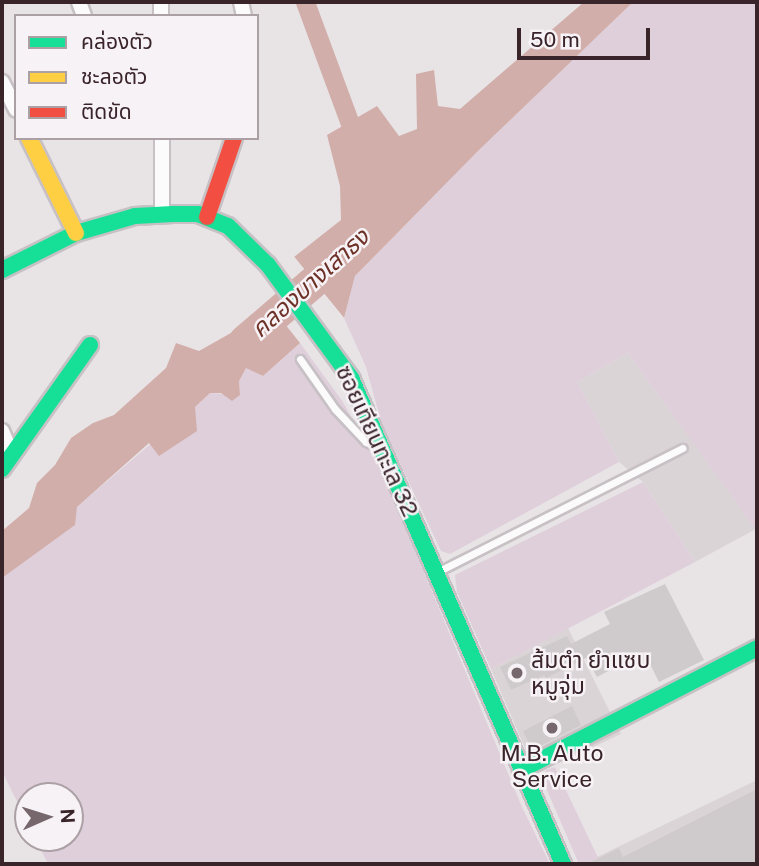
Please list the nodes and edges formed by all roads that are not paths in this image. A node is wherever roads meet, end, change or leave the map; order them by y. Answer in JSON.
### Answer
{"nodes":[{"id":1,"x":2,"y":82,"type":"edge"},
{"id":2,"x":14,"y":106,"type":"edge"},
{"id":3,"x":30,"y":140,"type":"edge"},
{"id":4,"x":162,"y":140,"type":"edge"},
{"id":5,"x":233,"y":140,"type":"edge"},
{"id":6,"x":162,"y":214,"type":"junction"},
{"id":7,"x":207,"y":217,"type":"junction"},
{"id":8,"x":76,"y":233,"type":"junction"},
{"id":9,"x":2,"y":270,"type":"edge"},
{"id":10,"x":90,"y":345,"type":"dead end"},
{"id":11,"x":300,"y":359,"type":"dead end"},
{"id":12,"x":2,"y":430,"type":"edge"},
{"id":13,"x":682,"y":448,"type":"dead end"},
{"id":14,"x":384,"y":451,"type":"junction"},
{"id":15,"x":12,"y":454,"type":"junction"},
{"id":16,"x":2,"y":469,"type":"edge"},
{"id":17,"x":437,"y":572,"type":"junction"},
{"id":18,"x":757,"y":648,"type":"edge"},
{"id":19,"x":521,"y":770,"type":"junction"},
{"id":20,"x":563,"y":864,"type":"edge"}],
"edges":[{"from":1,"to":2,"type":"street"},
{"from":3,"to":8,"type":"street"},
{"from":4,"to":6,"type":"street"},
{"from":5,"to":7,"type":"street"},
{"from":6,"to":7,"type":"street","name":"ซอยเทียนทะเล 32"},
{"from":6,"to":8,"type":"street","name":"ซอยเทียนทะเล 32"},
{"from":7,"to":14,"type":"street","name":"ซอยเทียนทะเล 32"},
{"from":8,"to":9,"type":"street","name":"ซอยเทียนทะเล 32"},
{"from":10,"to":15,"type":"street"},
{"from":11,"to":14,"type":"lane"},
{"from":12,"to":15,"type":"street"},
{"from":13,"to":17,"type":"lane"},
{"from":14,"to":17,"type":"street","name":"ซอยเทียนทะเล 32"},
{"from":15,"to":16,"type":"street"},
{"from":17,"to":19,"type":"street","name":"ซอยเทียนทะเล 32"},
{"from":18,"to":19,"type":"street"},
{"from":19,"to":20,"type":"street","name":"ซอยเทียนทะเล 32"}]}
